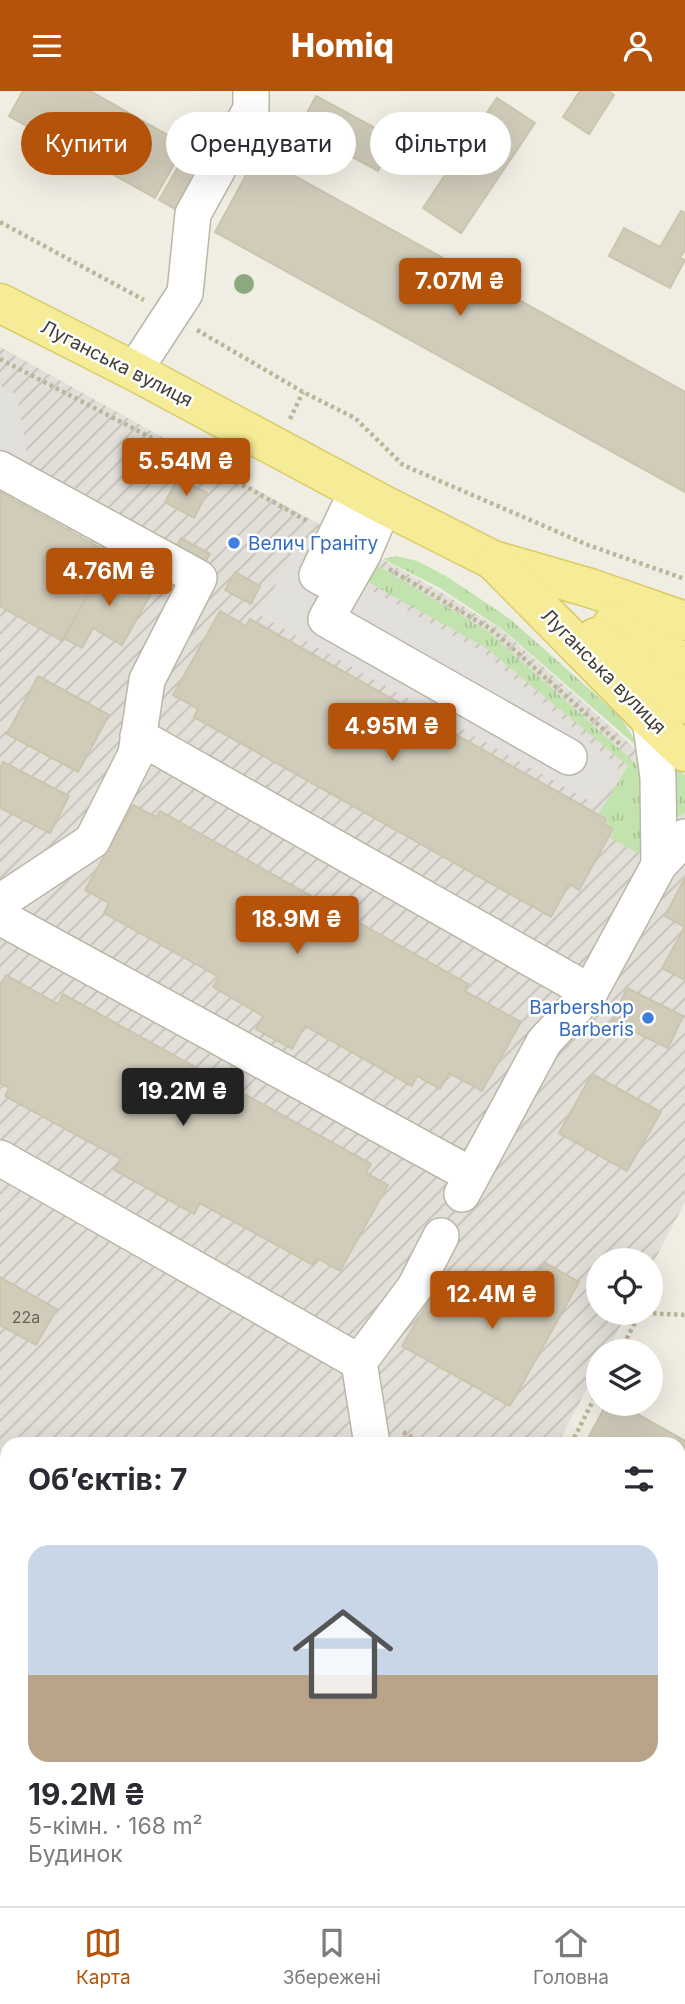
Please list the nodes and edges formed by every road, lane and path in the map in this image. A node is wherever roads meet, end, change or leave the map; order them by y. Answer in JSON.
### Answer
{"nodes":[{"id":1,"x":251,"y":91,"type":"edge"},
{"id":2,"x":0,"y":222,"type":"edge"},
{"id":3,"x":0,"y":303,"type":"edge"},
{"id":4,"x":170,"y":314,"type":"junction"},
{"id":5,"x":0,"y":359,"type":"edge"},
{"id":6,"x":134,"y":371,"type":"junction"},
{"id":7,"x":303,"y":391,"type":"junction"},
{"id":8,"x":290,"y":420,"type":"dead end"},
{"id":9,"x":0,"y":469,"type":"edge"},
{"id":10,"x":371,"y":498,"type":"junction"},
{"id":11,"x":349,"y":545,"type":"junction"},
{"id":12,"x":493,"y":560,"type":"junction"},
{"id":13,"x":685,"y":579,"type":"edge"},
{"id":14,"x":685,"y":621,"type":"edge"},
{"id":15,"x":685,"y":662,"type":"edge"},
{"id":16,"x":685,"y":703,"type":"edge"},
{"id":17,"x":650,"y":719,"type":"junction"},
{"id":18,"x":138,"y":736,"type":"junction"},
{"id":19,"x":624,"y":748,"type":"dead end"},
{"id":20,"x":685,"y":752,"type":"edge"},
{"id":21,"x":569,"y":757,"type":"dead end"},
{"id":22,"x":685,"y":837,"type":"edge"},
{"id":23,"x":659,"y":865,"type":"junction"},
{"id":24,"x":0,"y":902,"type":"edge"},
{"id":25,"x":0,"y":917,"type":"edge"},
{"id":26,"x":590,"y":992,"type":"junction"},
{"id":27,"x":0,"y":1158,"type":"edge"},
{"id":28,"x":441,"y":1235,"type":"dead end"},
{"id":29,"x":663,"y":1314,"type":"edge"},
{"id":30,"x":685,"y":1315,"type":"edge"},
{"id":31,"x":359,"y":1362,"type":"junction"},
{"id":32,"x":586,"y":1415,"type":"edge"},
{"id":33,"x":371,"y":1437,"type":"edge"},
{"id":34,"x":575,"y":1437,"type":"edge"}],
"edges":[{"from":1,"to":4,"type":"street"},
{"from":2,"to":4,"type":"path"},
{"from":3,"to":6,"type":"main road","name":"Луганська вулиця"},
{"from":4,"to":6,"type":"street"},
{"from":4,"to":7,"type":"path"},
{"from":5,"to":11,"type":"path"},
{"from":6,"to":10,"type":"main road","name":"Луганська вулиця"},
{"from":7,"to":8,"type":"path"},
{"from":7,"to":13,"type":"path"},
{"from":9,"to":18,"type":"street"},
{"from":10,"to":11,"type":"street"},
{"from":10,"to":12,"type":"main road","name":"Луганська вулиця"},
{"from":11,"to":19,"type":"path"},
{"from":11,"to":21,"type":"street"},
{"from":12,"to":14,"type":"main road","name":"Луганська вулиця"},
{"from":12,"to":15,"type":"main road"},
{"from":12,"to":16,"type":"main road"},
{"from":12,"to":17,"type":"main road","name":"Луганська вулиця"},
{"from":17,"to":20,"type":"main road","name":"Луганська вулиця"},
{"from":17,"to":23,"type":"street"},
{"from":18,"to":24,"type":"street"},
{"from":18,"to":26,"type":"street"},
{"from":22,"to":23,"type":"street"},
{"from":23,"to":26,"type":"street"},
{"from":25,"to":26,"type":"street"},
{"from":27,"to":31,"type":"street"},
{"from":28,"to":31,"type":"street"},
{"from":29,"to":30,"type":"path"},
{"from":31,"to":33,"type":"street"},
{"from":32,"to":34,"type":"path"}]}
